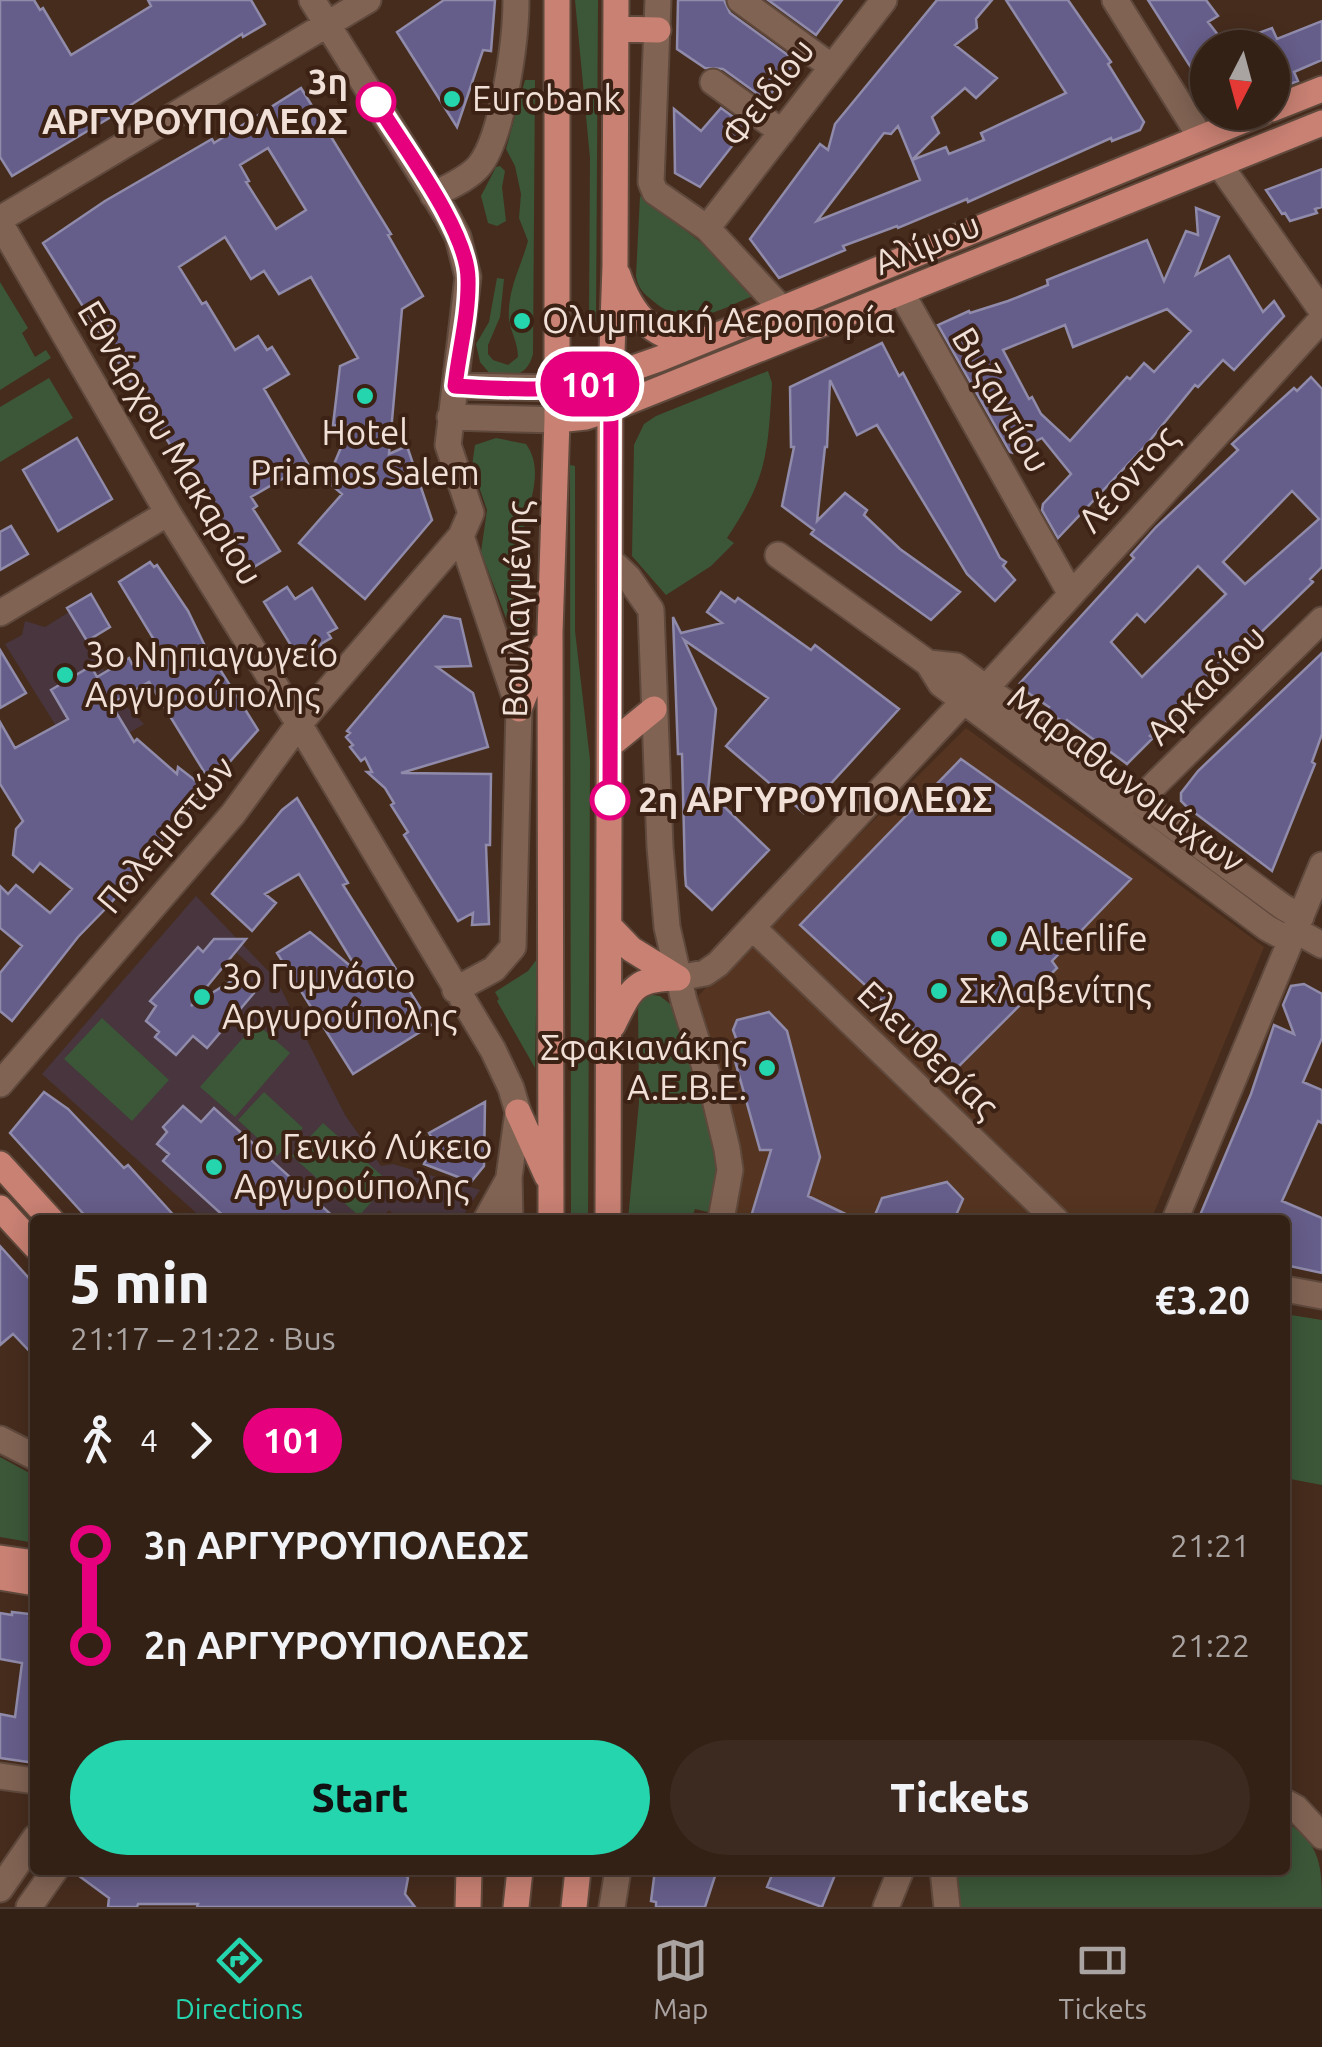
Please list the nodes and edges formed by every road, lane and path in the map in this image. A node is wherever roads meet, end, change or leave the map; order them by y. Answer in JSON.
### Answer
{"nodes":[{"id":1,"x":312,"y":0,"type":"edge"},
{"id":2,"x":368,"y":0,"type":"edge"},
{"id":3,"x":516,"y":0,"type":"edge"},
{"id":4,"x":557,"y":0,"type":"edge"},
{"id":5,"x":616,"y":0,"type":"edge"},
{"id":6,"x":658,"y":0,"type":"edge"},
{"id":7,"x":740,"y":0,"type":"edge"},
{"id":8,"x":1115,"y":0,"type":"edge"},
{"id":9,"x":872,"y":4,"type":"edge"},
{"id":10,"x":327,"y":24,"type":"junction"},
{"id":11,"x":616,"y":29,"type":"junction"},
{"id":12,"x":658,"y":30,"type":"junction"},
{"id":13,"x":832,"y":67,"type":"junction"},
{"id":14,"x":713,"y":82,"type":"dead end"},
{"id":15,"x":1322,"y":89,"type":"edge"},
{"id":16,"x":1290,"y":102,"type":"edge"},
{"id":17,"x":1322,"y":122,"type":"edge"},
{"id":18,"x":1220,"y":130,"type":"edge"},
{"id":19,"x":782,"y":132,"type":"junction"},
{"id":20,"x":1201,"y":138,"type":"junction"},
{"id":21,"x":1219,"y":164,"type":"junction"},
{"id":22,"x":433,"y":195,"type":"junction"},
{"id":23,"x":0,"y":221,"type":"edge"},
{"id":24,"x":707,"y":228,"type":"junction"},
{"id":25,"x":615,"y":266,"type":"junction"},
{"id":26,"x":901,"y":292,"type":"junction"},
{"id":27,"x":782,"y":310,"type":"junction"},
{"id":28,"x":1322,"y":315,"type":"edge"},
{"id":29,"x":704,"y":341,"type":"junction"},
{"id":30,"x":611,"y":376,"type":"junction"},
{"id":31,"x":455,"y":386,"type":"junction"},
{"id":32,"x":556,"y":388,"type":"junction"},
{"id":33,"x":610,"y":409,"type":"junction"},
{"id":34,"x":450,"y":417,"type":"junction"},
{"id":35,"x":556,"y":420,"type":"junction"},
{"id":36,"x":168,"y":513,"type":"junction"},
{"id":37,"x":461,"y":536,"type":"junction"},
{"id":38,"x":778,"y":555,"type":"dead end"},
{"id":39,"x":610,"y":560,"type":"junction"},
{"id":40,"x":1070,"y":594,"type":"junction"},
{"id":41,"x":0,"y":614,"type":"edge"},
{"id":42,"x":1322,"y":620,"type":"edge"},
{"id":43,"x":550,"y":632,"type":"junction"},
{"id":44,"x":975,"y":694,"type":"junction"},
{"id":45,"x":654,"y":709,"type":"junction"},
{"id":46,"x":518,"y":710,"type":"junction"},
{"id":47,"x":299,"y":724,"type":"junction"},
{"id":48,"x":610,"y":745,"type":"junction"},
{"id":49,"x":1138,"y":801,"type":"junction"},
{"id":50,"x":1322,"y":865,"type":"edge"},
{"id":51,"x":609,"y":926,"type":"junction"},
{"id":52,"x":752,"y":928,"type":"junction"},
{"id":53,"x":1296,"y":930,"type":"junction"},
{"id":54,"x":1322,"y":944,"type":"edge"},
{"id":55,"x":678,"y":978,"type":"junction"},
{"id":56,"x":455,"y":990,"type":"junction"},
{"id":57,"x":610,"y":1030,"type":"junction"},
{"id":58,"x":0,"y":1084,"type":"edge"},
{"id":59,"x":518,"y":1112,"type":"junction"},
{"id":60,"x":0,"y":1164,"type":"edge"},
{"id":61,"x":509,"y":1177,"type":"junction"},
{"id":62,"x":551,"y":1184,"type":"junction"},
{"id":63,"x":0,"y":1208,"type":"edge"},
{"id":64,"x":46,"y":1215,"type":"edge"},
{"id":65,"x":489,"y":1215,"type":"edge"},
{"id":66,"x":510,"y":1215,"type":"edge"},
{"id":67,"x":551,"y":1215,"type":"edge"},
{"id":68,"x":608,"y":1215,"type":"edge"},
{"id":69,"x":721,"y":1215,"type":"edge"},
{"id":70,"x":1051,"y":1215,"type":"edge"},
{"id":71,"x":1177,"y":1215,"type":"edge"},
{"id":72,"x":30,"y":1241,"type":"edge"},
{"id":73,"x":1290,"y":1290,"type":"edge"},
{"id":74,"x":1322,"y":1296,"type":"edge"},
{"id":75,"x":0,"y":1439,"type":"edge"},
{"id":76,"x":30,"y":1454,"type":"edge"},
{"id":77,"x":0,"y":1558,"type":"edge"},
{"id":78,"x":26,"y":1579,"type":"edge"},
{"id":79,"x":0,"y":1776,"type":"edge"},
{"id":80,"x":30,"y":1780,"type":"edge"},
{"id":81,"x":1290,"y":1805,"type":"edge"},
{"id":82,"x":1322,"y":1836,"type":"edge"},
{"id":83,"x":30,"y":1845,"type":"edge"},
{"id":84,"x":52,"y":1875,"type":"edge"},
{"id":85,"x":468,"y":1875,"type":"edge"},
{"id":86,"x":519,"y":1875,"type":"edge"},
{"id":87,"x":577,"y":1875,"type":"edge"},
{"id":88,"x":617,"y":1875,"type":"edge"},
{"id":89,"x":899,"y":1875,"type":"edge"},
{"id":90,"x":943,"y":1875,"type":"edge"},
{"id":91,"x":0,"y":1889,"type":"edge"},
{"id":92,"x":30,"y":1907,"type":"edge"},
{"id":93,"x":468,"y":1907,"type":"edge"},
{"id":94,"x":516,"y":1907,"type":"edge"},
{"id":95,"x":574,"y":1907,"type":"edge"},
{"id":96,"x":612,"y":1907,"type":"edge"},
{"id":97,"x":886,"y":1907,"type":"edge"},
{"id":98,"x":946,"y":1907,"type":"edge"}],
"edges":[{"from":1,"to":10,"type":"street"},
{"from":2,"to":10,"type":"street"},
{"from":3,"to":22,"type":"street"},
{"from":4,"to":32,"type":"main road","name":"Βουλιαγμένης"},
{"from":5,"to":11,"type":"main road"},
{"from":6,"to":12,"type":"street"},
{"from":7,"to":13,"type":"street"},
{"from":8,"to":20,"type":"street"},
{"from":9,"to":13,"type":"street","name":"Φειδίου"},
{"from":10,"to":22,"type":"street"},
{"from":10,"to":23,"type":"street"},
{"from":11,"to":12,"type":"main road"},
{"from":11,"to":25,"type":"main road"},
{"from":12,"to":24,"type":"street"},
{"from":13,"to":19,"type":"street","name":"Φειδίου"},
{"from":14,"to":19,"type":"street"},
{"from":15,"to":16,"type":"main road"},
{"from":17,"to":21,"type":"main road","name":"Αλίμου"},
{"from":18,"to":20,"type":"main road","name":"Αλίμου"},
{"from":19,"to":24,"type":"street","name":"Φειδίου"},
{"from":20,"to":27,"type":"main road","name":"Αλίμου"},
{"from":21,"to":26,"type":"main road","name":"Αλίμου"},
{"from":21,"to":28,"type":"street"},
{"from":22,"to":31,"type":"street"},
{"from":23,"to":36,"type":"street","name":"Εθνάρχου Μακαρίου"},
{"from":24,"to":27,"type":"street"},
{"from":25,"to":29,"type":"main road"},
{"from":25,"to":30,"type":"main road"},
{"from":26,"to":33,"type":"main road","name":"Αλίμου"},
{"from":26,"to":40,"type":"street","name":"Βυζαντίου"},
{"from":27,"to":29,"type":"main road","name":"Αλίμου"},
{"from":28,"to":40,"type":"street","name":"Λέοντος"},
{"from":29,"to":30,"type":"main road","name":"Αλίμου"},
{"from":30,"to":32,"type":"main road","name":"Αλίμου"},
{"from":30,"to":33,"type":"main road"},
{"from":31,"to":32,"type":"street"},
{"from":31,"to":34,"type":"street"},
{"from":32,"to":35,"type":"main road","name":"Βουλιαγμένης"},
{"from":33,"to":35,"type":"main road","name":"Αλίμου"},
{"from":33,"to":39,"type":"main road"},
{"from":34,"to":35,"type":"street"},
{"from":34,"to":37,"type":"street"},
{"from":35,"to":43,"type":"main road","name":"Βουλιαγμένης"},
{"from":36,"to":41,"type":"street"},
{"from":36,"to":47,"type":"street","name":"Εθνάρχου Μακαρίου"},
{"from":37,"to":46,"type":"street"},
{"from":37,"to":47,"type":"street","name":"Πολεμιστών"},
{"from":38,"to":44,"type":"street","name":"Μαραθωνομάχων"},
{"from":39,"to":45,"type":"street"},
{"from":39,"to":48,"type":"main road"},
{"from":40,"to":44,"type":"street","name":"Λέοντος"},
{"from":42,"to":49,"type":"street","name":"Αρκαδίου"},
{"from":43,"to":46,"type":"main road"},
{"from":43,"to":62,"type":"main road","name":"Βουλιαγμένης"},
{"from":44,"to":49,"type":"street","name":"Μαραθωνομάχων"},
{"from":44,"to":52,"type":"street","name":"Λέοντος"},
{"from":44,"to":53,"type":"street","name":"Μαραθωνομάχων"},
{"from":45,"to":48,"type":"main road"},
{"from":45,"to":55,"type":"street"},
{"from":46,"to":56,"type":"street"},
{"from":47,"to":56,"type":"street","name":"Εθνάρχου Μακαρίου"},
{"from":47,"to":58,"type":"street","name":"Πολεμιστών"},
{"from":48,"to":51,"type":"main road"},
{"from":49,"to":53,"type":"street","name":"Μαραθωνομάχων"},
{"from":50,"to":53,"type":"street"},
{"from":51,"to":55,"type":"main road"},
{"from":51,"to":57,"type":"main road"},
{"from":52,"to":55,"type":"street","name":"Λέοντος"},
{"from":52,"to":70,"type":"street","name":"Ελευθερίας"},
{"from":53,"to":54,"type":"street","name":"Μαραθωνομάχων"},
{"from":53,"to":71,"type":"street"},
{"from":55,"to":57,"type":"main road"},
{"from":55,"to":69,"type":"street"},
{"from":56,"to":59,"type":"street","name":"Εθνάρχου Μακαρίου"},
{"from":57,"to":68,"type":"main road"},
{"from":59,"to":61,"type":"street"},
{"from":59,"to":62,"type":"main road"},
{"from":60,"to":64,"type":"main road"},
{"from":61,"to":65,"type":"street"},
{"from":61,"to":66,"type":"street"},
{"from":62,"to":67,"type":"main road","name":"Βουλιαγμένης"},
{"from":63,"to":72,"type":"main road"},
{"from":73,"to":74,"type":"street"},
{"from":75,"to":76,"type":"street"},
{"from":77,"to":78,"type":"main road"},
{"from":79,"to":80,"type":"street"},
{"from":81,"to":82,"type":"street"},
{"from":83,"to":91,"type":"street"},
{"from":84,"to":92,"type":"street"},
{"from":85,"to":93,"type":"main road"},
{"from":86,"to":94,"type":"main road"},
{"from":87,"to":95,"type":"main road"},
{"from":88,"to":96,"type":"street"},
{"from":89,"to":97,"type":"street"},
{"from":90,"to":98,"type":"street"}]}
